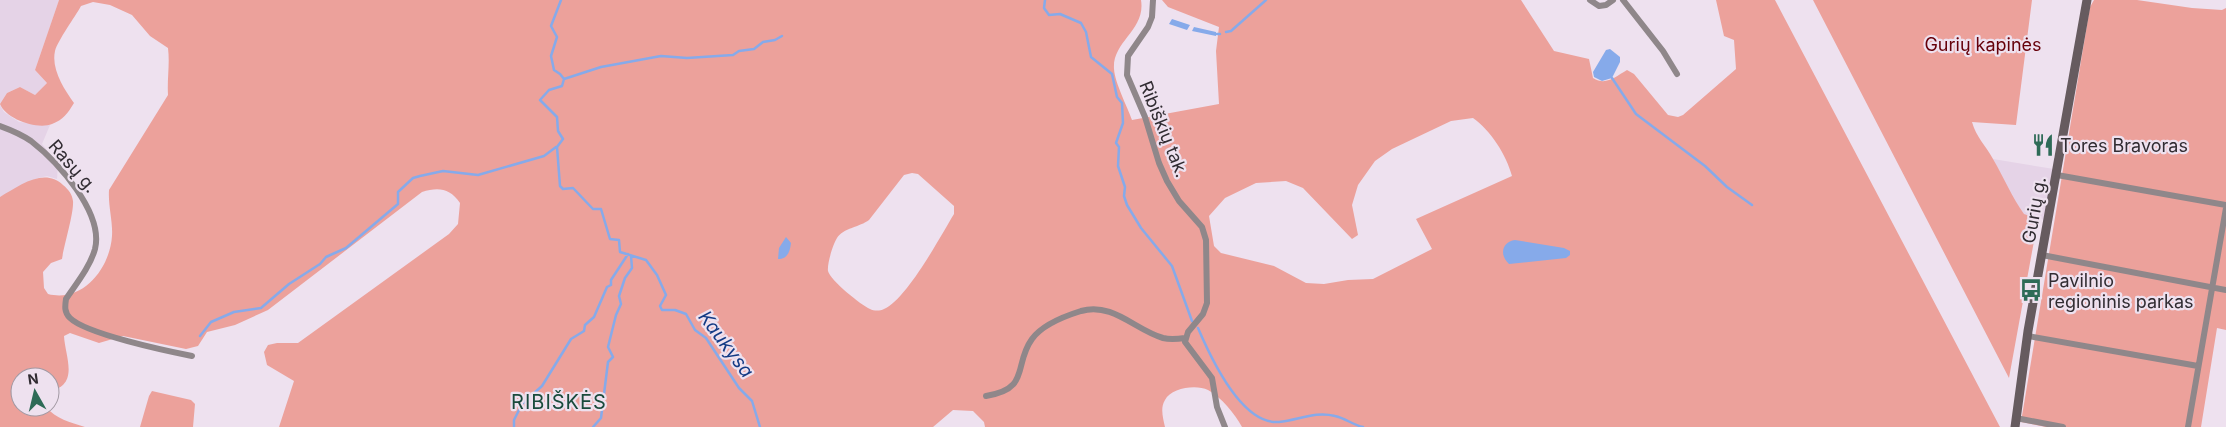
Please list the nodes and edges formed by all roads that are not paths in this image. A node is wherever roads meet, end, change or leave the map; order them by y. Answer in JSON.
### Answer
{"nodes":[{"id":1,"x":1153,"y":0,"type":"edge"},
{"id":2,"x":1590,"y":0,"type":"edge"},
{"id":3,"x":1613,"y":0,"type":"edge"},
{"id":4,"x":1623,"y":0,"type":"edge"},
{"id":5,"x":2086,"y":0,"type":"edge"},
{"id":6,"x":1677,"y":74,"type":"dead end"},
{"id":7,"x":0,"y":126,"type":"edge"},
{"id":8,"x":2057,"y":175,"type":"junction"},
{"id":9,"x":2226,"y":206,"type":"edge"},
{"id":10,"x":2042,"y":255,"type":"junction"},
{"id":11,"x":2211,"y":286,"type":"junction"},
{"id":12,"x":2226,"y":290,"type":"edge"},
{"id":13,"x":2028,"y":336,"type":"junction"},
{"id":14,"x":1185,"y":338,"type":"junction"},
{"id":15,"x":192,"y":356,"type":"dead end"},
{"id":16,"x":2198,"y":366,"type":"junction"},
{"id":17,"x":986,"y":396,"type":"dead end"},
{"id":18,"x":2015,"y":423,"type":"edge"},
{"id":19,"x":1225,"y":427,"type":"edge"},
{"id":20,"x":2063,"y":427,"type":"edge"},
{"id":21,"x":2188,"y":427,"type":"edge"}],
"edges":[{"from":1,"to":14,"type":"street","name":"Ribiškių tak."},
{"from":2,"to":3,"type":"street"},
{"from":4,"to":6,"type":"street"},
{"from":5,"to":8,"type":"street","name":"Gurių g."},
{"from":7,"to":15,"type":"street","name":"Rasų g."},
{"from":8,"to":9,"type":"street"},
{"from":8,"to":10,"type":"street","name":"Gurių g."},
{"from":9,"to":11,"type":"street"},
{"from":10,"to":11,"type":"street"},
{"from":10,"to":13,"type":"street","name":"Gurių g."},
{"from":11,"to":12,"type":"street"},
{"from":11,"to":16,"type":"street"},
{"from":13,"to":16,"type":"street"},
{"from":13,"to":18,"type":"street","name":"Gurių g."},
{"from":14,"to":17,"type":"street"},
{"from":14,"to":19,"type":"street"},
{"from":16,"to":21,"type":"street"},
{"from":18,"to":20,"type":"street"}]}
